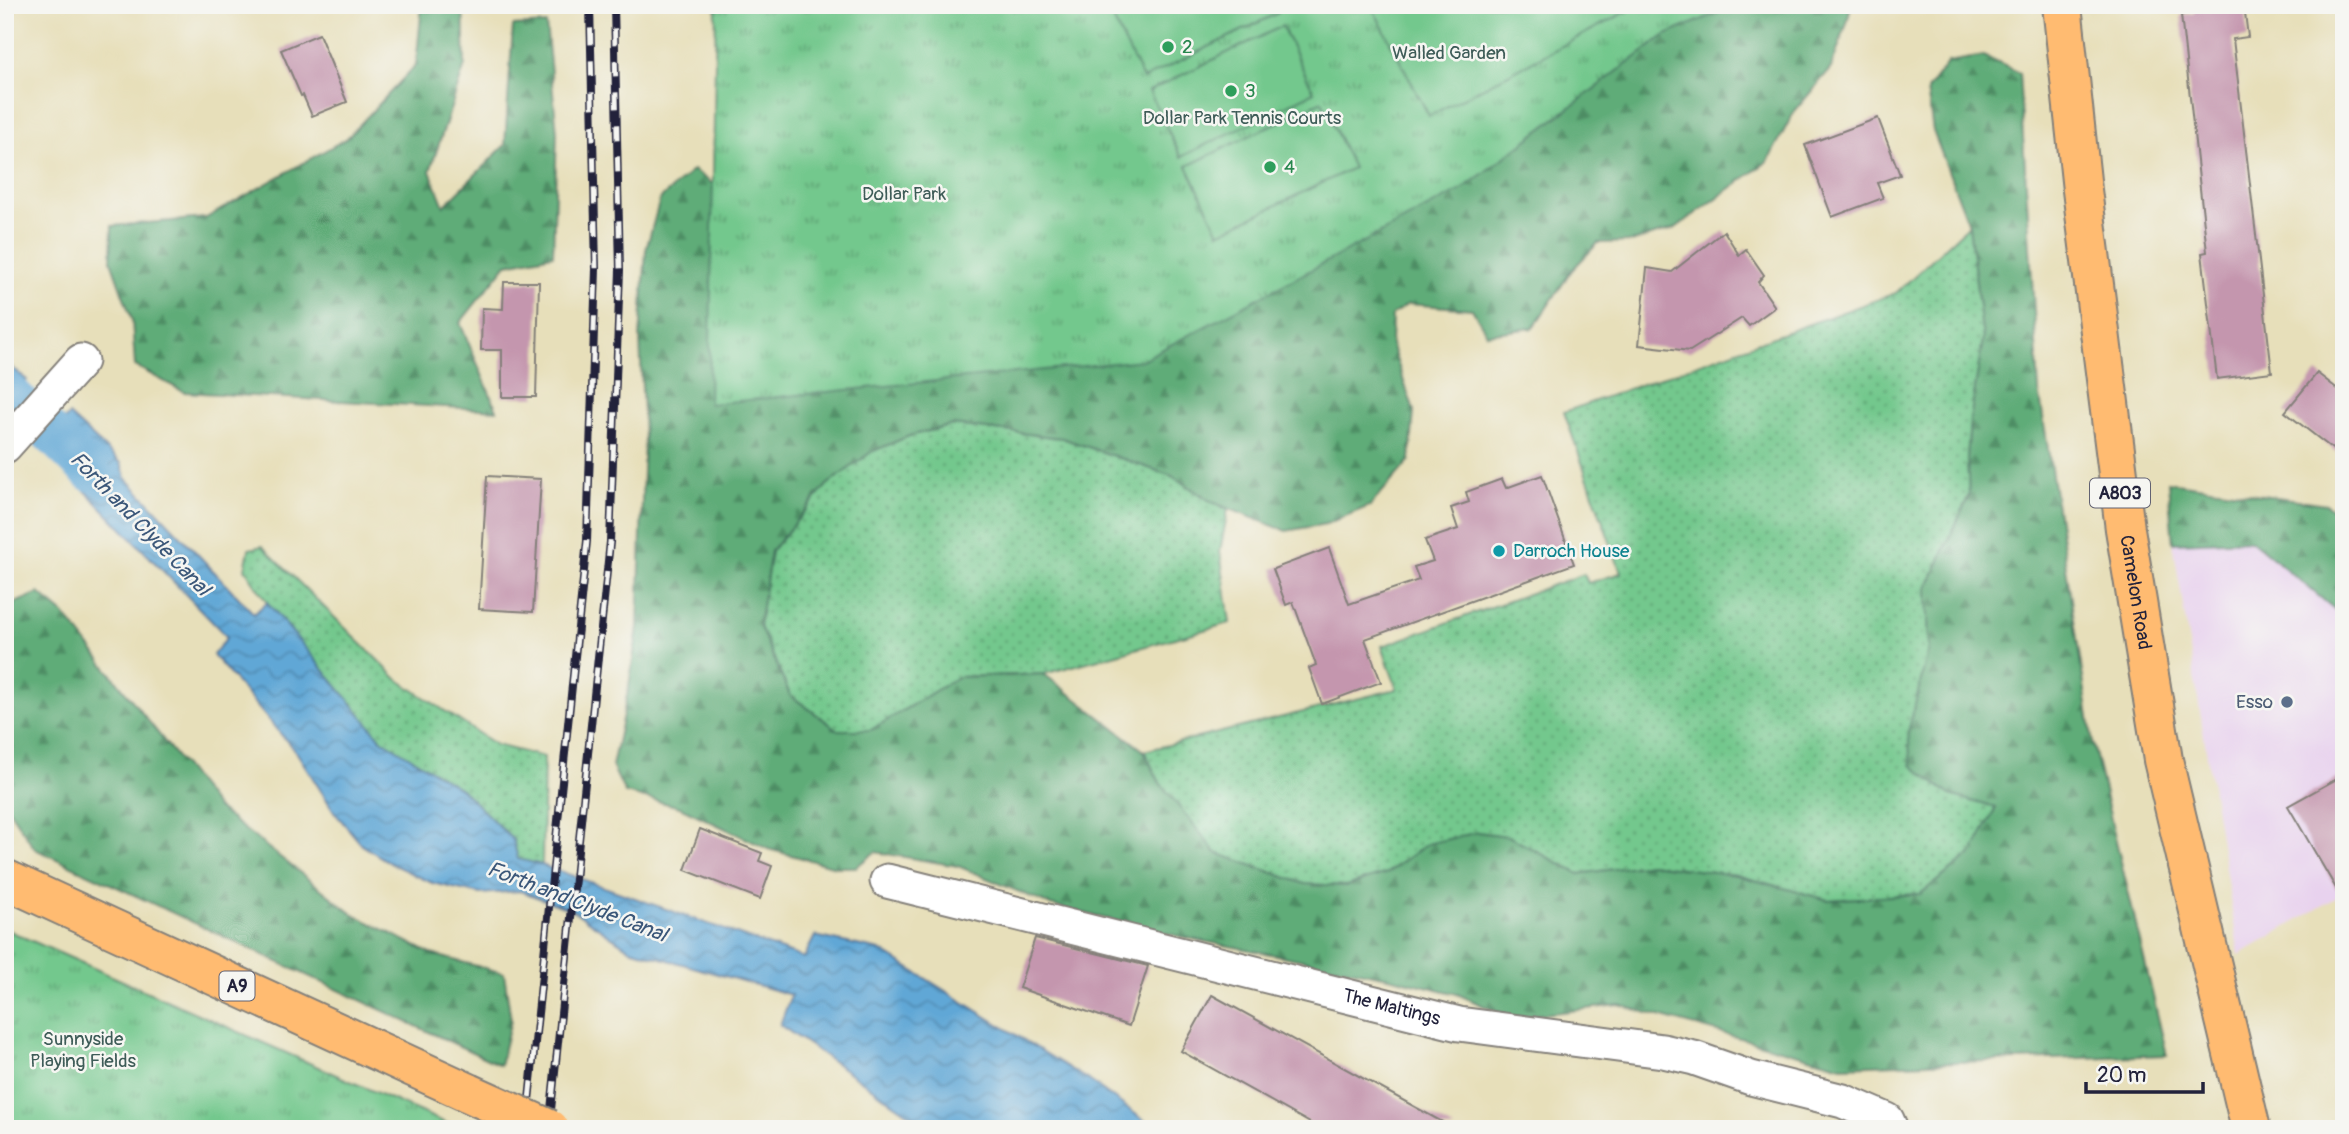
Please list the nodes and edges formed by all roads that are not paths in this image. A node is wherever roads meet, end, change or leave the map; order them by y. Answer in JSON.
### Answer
{"nodes":[{"id":1,"x":2062,"y":5,"type":"edge"},
{"id":2,"x":81,"y":361,"type":"dead end"},
{"id":3,"x":9,"y":442,"type":"edge"},
{"id":4,"x":5,"y":879,"type":"edge"},
{"id":5,"x":887,"y":881,"type":"dead end"},
{"id":6,"x":549,"y":1129,"type":"edge"},
{"id":7,"x":1891,"y":1129,"type":"edge"},
{"id":8,"x":2252,"y":1129,"type":"edge"}],
"edges":[{"from":1,"to":8,"type":"main road","name":"Camelon Road","number":"A803"},
{"from":2,"to":3,"type":"street"},
{"from":4,"to":6,"type":"main road","number":"A9","bridge":true},
{"from":5,"to":7,"type":"street","name":"The Maltings"}]}
